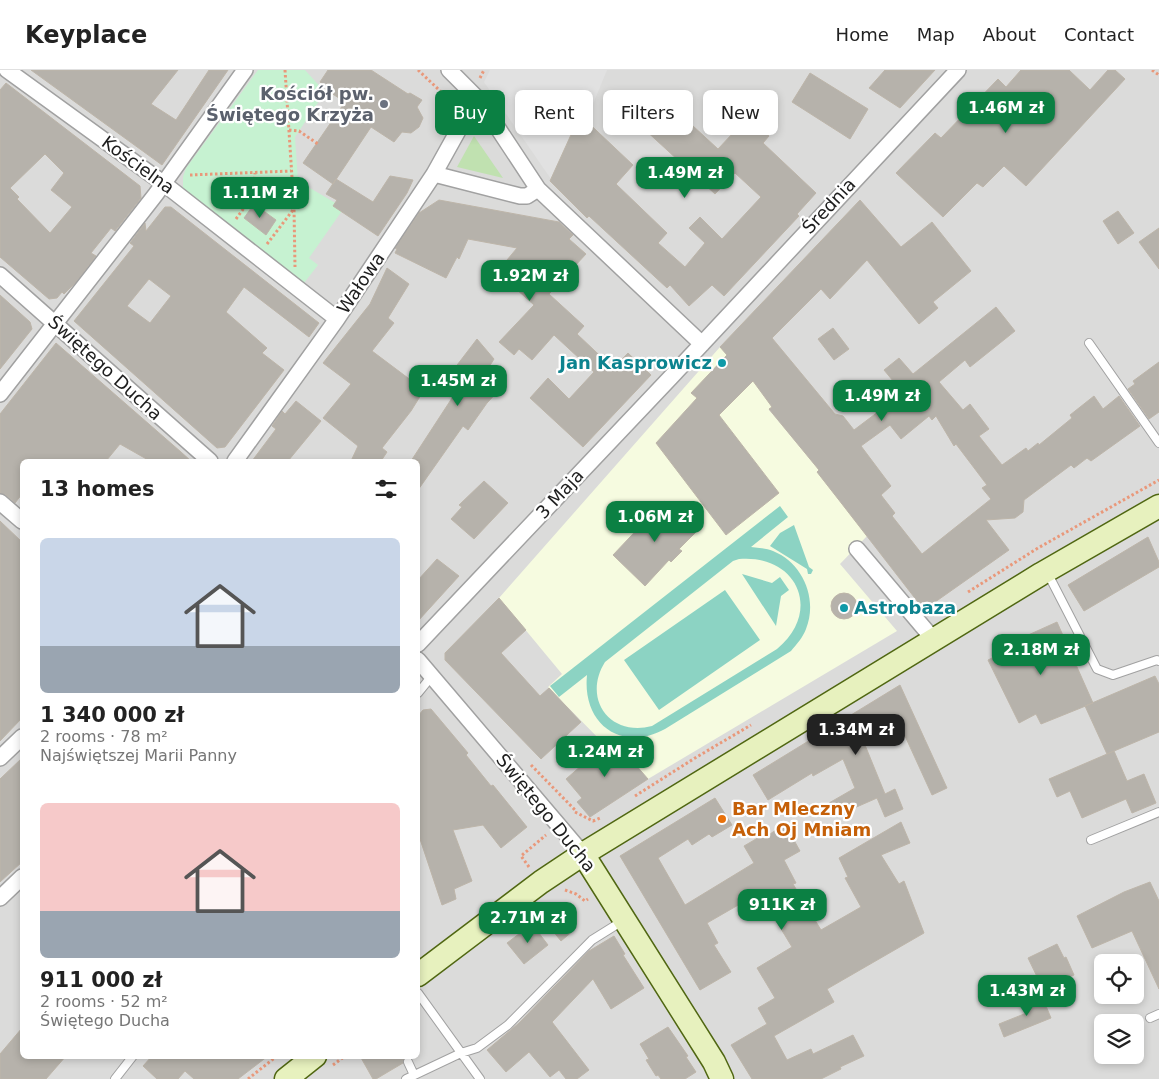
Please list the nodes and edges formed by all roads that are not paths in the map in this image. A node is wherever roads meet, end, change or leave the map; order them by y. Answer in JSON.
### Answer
{"nodes":[{"id":1,"x":6,"y":70,"type":"edge"},
{"id":2,"x":245,"y":70,"type":"edge"},
{"id":3,"x":449,"y":70,"type":"edge"},
{"id":4,"x":958,"y":70,"type":"edge"},
{"id":5,"x":469,"y":90,"type":"edge"},
{"id":6,"x":456,"y":135,"type":"edge"},
{"id":7,"x":502,"y":135,"type":"edge"},
{"id":8,"x":434,"y":174,"type":"junction"},
{"id":9,"x":164,"y":183,"type":"junction"},
{"id":10,"x":538,"y":190,"type":"junction"},
{"id":11,"x":0,"y":275,"type":"edge"},
{"id":12,"x":337,"y":320,"type":"junction"},
{"id":13,"x":56,"y":324,"type":"junction"},
{"id":14,"x":1088,"y":343,"type":"dead end"},
{"id":15,"x":702,"y":344,"type":"junction"},
{"id":16,"x":0,"y":394,"type":"edge"},
{"id":17,"x":1159,"y":443,"type":"edge"},
{"id":18,"x":208,"y":459,"type":"edge"},
{"id":19,"x":236,"y":459,"type":"edge"},
{"id":20,"x":0,"y":502,"type":"edge"},
{"id":21,"x":1159,"y":506,"type":"edge"},
{"id":22,"x":20,"y":520,"type":"edge"},
{"id":23,"x":857,"y":550,"type":"dead end"},
{"id":24,"x":1046,"y":571,"type":"junction"},
{"id":25,"x":934,"y":640,"type":"junction"},
{"id":26,"x":420,"y":642,"type":"edge"},
{"id":27,"x":420,"y":662,"type":"edge"},
{"id":28,"x":1159,"y":662,"type":"edge"},
{"id":29,"x":431,"y":676,"type":"junction"},
{"id":30,"x":420,"y":690,"type":"edge"},
{"id":31,"x":20,"y":739,"type":"edge"},
{"id":32,"x":0,"y":758,"type":"edge"},
{"id":33,"x":1159,"y":812,"type":"edge"},
{"id":34,"x":1091,"y":840,"type":"dead end"},
{"id":35,"x":583,"y":854,"type":"junction"},
{"id":36,"x":20,"y":878,"type":"edge"},
{"id":37,"x":0,"y":898,"type":"edge"},
{"id":38,"x":625,"y":920,"type":"junction"},
{"id":39,"x":420,"y":973,"type":"edge"},
{"id":40,"x":420,"y":996,"type":"edge"},
{"id":41,"x":1159,"y":1014,"type":"edge"},
{"id":42,"x":1150,"y":1018,"type":"dead end"},
{"id":43,"x":461,"y":1053,"type":"junction"},
{"id":44,"x":131,"y":1059,"type":"edge"},
{"id":45,"x":311,"y":1059,"type":"edge"},
{"id":46,"x":408,"y":1062,"type":"dead end"},
{"id":47,"x":414,"y":1075,"type":"junction"},
{"id":48,"x":115,"y":1079,"type":"edge"},
{"id":49,"x":286,"y":1079,"type":"edge"},
{"id":50,"x":406,"y":1079,"type":"edge"},
{"id":51,"x":480,"y":1079,"type":"edge"},
{"id":52,"x":722,"y":1079,"type":"edge"}],
"edges":[{"from":1,"to":9,"type":"street","name":"Kościelna"},
{"from":2,"to":9,"type":"street"},
{"from":3,"to":5,"type":"street"},
{"from":4,"to":15,"type":"street","name":"Średnia"},
{"from":6,"to":8,"type":"street","name":"Wałowa"},
{"from":7,"to":10,"type":"street"},
{"from":8,"to":10,"type":"street"},
{"from":8,"to":12,"type":"street","name":"Wałowa"},
{"from":9,"to":12,"type":"street","name":"Kościelna"},
{"from":9,"to":13,"type":"street"},
{"from":10,"to":15,"type":"street"},
{"from":11,"to":13,"type":"street","name":"Świętego Ducha"},
{"from":12,"to":19,"type":"street","name":"Wałowa"},
{"from":13,"to":16,"type":"street"},
{"from":13,"to":18,"type":"street","name":"Świętego Ducha"},
{"from":14,"to":17,"type":"lane"},
{"from":15,"to":26,"type":"street","name":"3 Maja"},
{"from":20,"to":22,"type":"street"},
{"from":21,"to":24,"type":"street"},
{"from":23,"to":25,"type":"street"},
{"from":24,"to":25,"type":"street"},
{"from":24,"to":28,"type":"lane"},
{"from":25,"to":35,"type":"street"},
{"from":27,"to":29,"type":"street","name":"Świętego Ducha"},
{"from":29,"to":30,"type":"lane"},
{"from":29,"to":35,"type":"street","name":"Świętego Ducha"},
{"from":31,"to":32,"type":"street"},
{"from":33,"to":34,"type":"lane"},
{"from":35,"to":38,"type":"street","name":"Świętego Ducha"},
{"from":35,"to":39,"type":"street"},
{"from":36,"to":37,"type":"street"},
{"from":38,"to":43,"type":"lane"},
{"from":38,"to":52,"type":"street","name":"Świętego Ducha"},
{"from":40,"to":43,"type":"lane"},
{"from":41,"to":42,"type":"lane"},
{"from":43,"to":47,"type":"lane"},
{"from":43,"to":51,"type":"lane"},
{"from":44,"to":48,"type":"lane"},
{"from":45,"to":49,"type":"street"},
{"from":46,"to":47,"type":"lane"},
{"from":47,"to":50,"type":"lane"}]}
